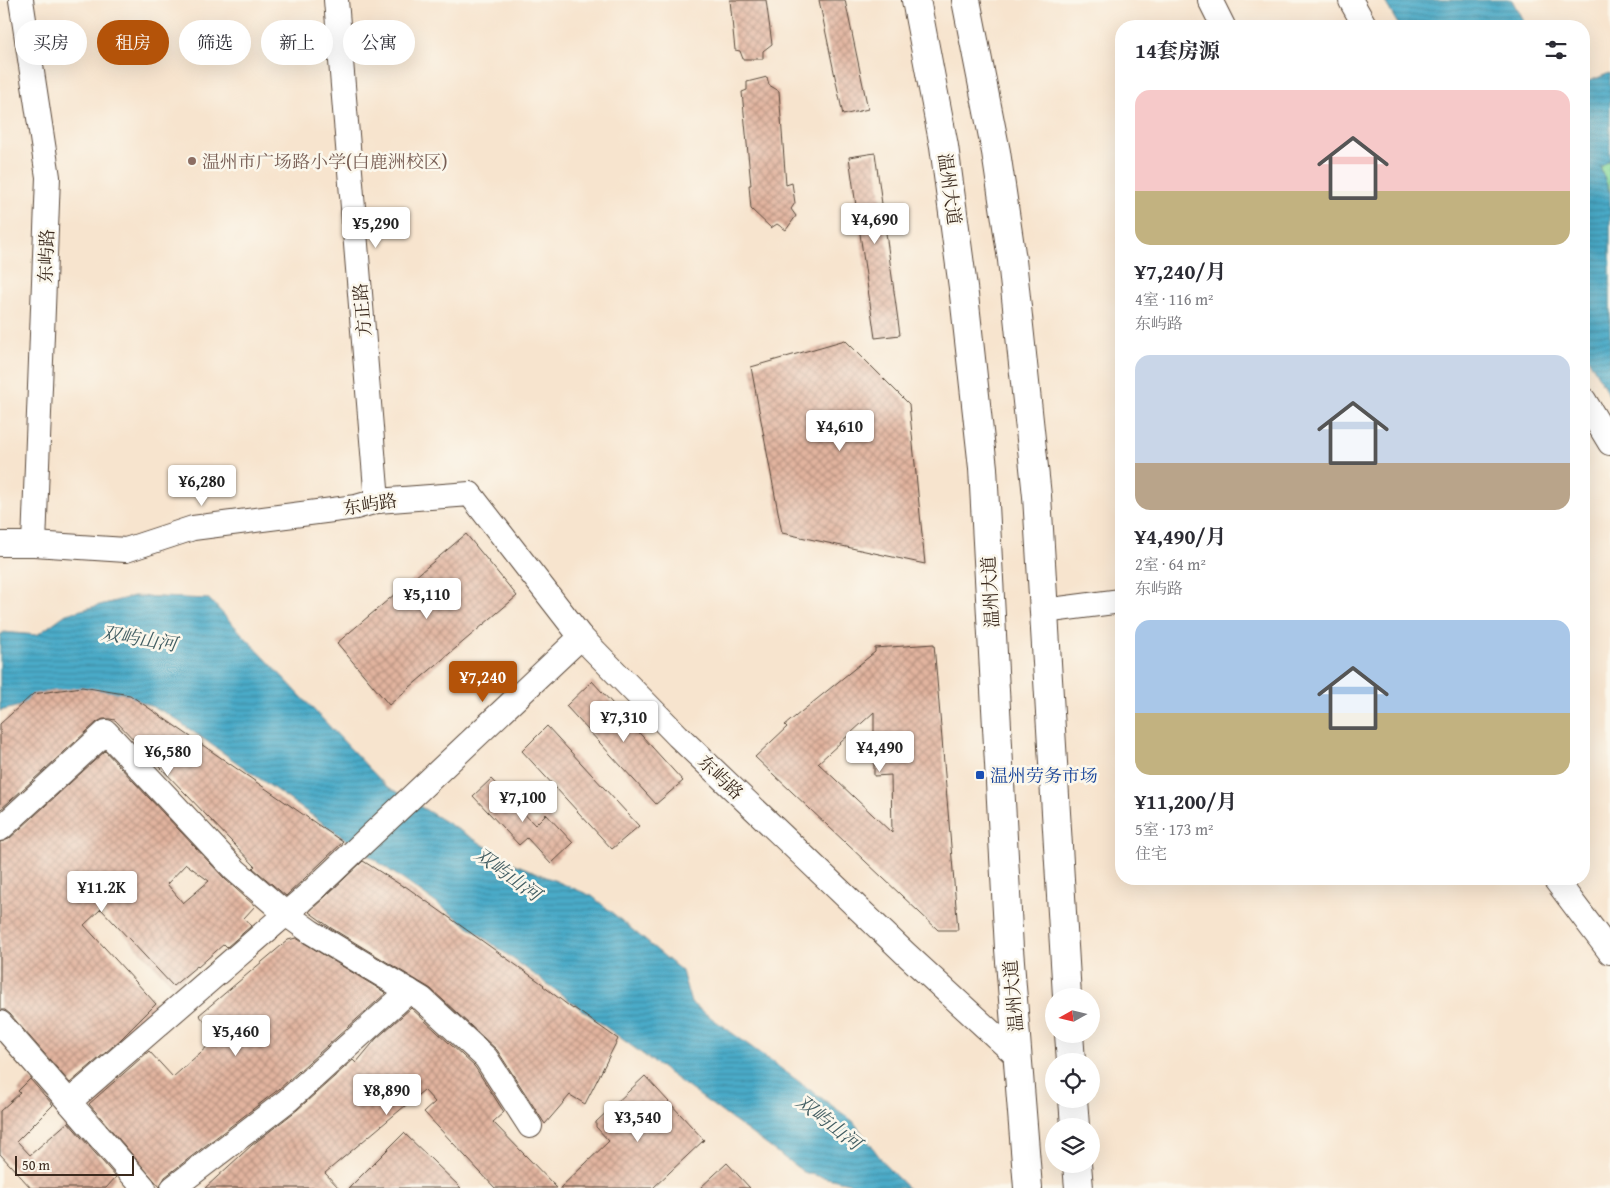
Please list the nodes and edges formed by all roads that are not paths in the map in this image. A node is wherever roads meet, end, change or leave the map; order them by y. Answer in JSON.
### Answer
{"nodes":[{"id":1,"x":21,"y":0,"type":"edge"},
{"id":2,"x":336,"y":0,"type":"edge"},
{"id":3,"x":916,"y":0,"type":"edge"},
{"id":4,"x":966,"y":0,"type":"edge"},
{"id":5,"x":1210,"y":0,"type":"edge"},
{"id":6,"x":1351,"y":2,"type":"dead end"},
{"id":7,"x":1220,"y":20,"type":"edge"},
{"id":8,"x":1362,"y":20,"type":"edge"},
{"id":9,"x":1590,"y":410,"type":"edge"},
{"id":10,"x":1610,"y":443,"type":"edge"},
{"id":11,"x":377,"y":501,"type":"junction"},
{"id":12,"x":0,"y":544,"type":"edge"},
{"id":13,"x":34,"y":544,"type":"junction"},
{"id":14,"x":1115,"y":602,"type":"edge"},
{"id":15,"x":1044,"y":611,"type":"junction"},
{"id":16,"x":582,"y":637,"type":"junction"},
{"id":17,"x":0,"y":829,"type":"edge"},
{"id":18,"x":1560,"y":885,"type":"edge"},
{"id":19,"x":286,"y":914,"type":"junction"},
{"id":20,"x":1610,"y":952,"type":"edge"},
{"id":21,"x":1067,"y":988,"type":"edge"},
{"id":22,"x":409,"y":991,"type":"junction"},
{"id":23,"x":0,"y":1023,"type":"edge"},
{"id":24,"x":1018,"y":1057,"type":"junction"},
{"id":25,"x":69,"y":1102,"type":"junction"},
{"id":26,"x":530,"y":1126,"type":"dead end"},
{"id":27,"x":1078,"y":1173,"type":"edge"},
{"id":28,"x":144,"y":1188,"type":"edge"},
{"id":29,"x":173,"y":1188,"type":"edge"},
{"id":30,"x":1028,"y":1188,"type":"edge"},
{"id":31,"x":1079,"y":1188,"type":"edge"}],
"edges":[{"from":1,"to":13,"type":"street","name":"东屿路"},
{"from":2,"to":11,"type":"street","name":"方正路"},
{"from":3,"to":24,"type":"main road","name":"温州大道"},
{"from":4,"to":15,"type":"main road"},
{"from":5,"to":7,"type":"street"},
{"from":6,"to":8,"type":"street"},
{"from":9,"to":10,"type":"street"},
{"from":11,"to":13,"type":"street","name":"东屿路"},
{"from":11,"to":16,"type":"street","name":"东屿路"},
{"from":12,"to":13,"type":"street"},
{"from":14,"to":15,"type":"street"},
{"from":15,"to":21,"type":"main road"},
{"from":16,"to":19,"type":"street"},
{"from":16,"to":24,"type":"street","name":"东屿路"},
{"from":17,"to":19,"type":"street"},
{"from":18,"to":20,"type":"street"},
{"from":19,"to":22,"type":"street"},
{"from":19,"to":25,"type":"street"},
{"from":22,"to":26,"type":"street"},
{"from":22,"to":29,"type":"street"},
{"from":23,"to":25,"type":"street"},
{"from":24,"to":30,"type":"main road","name":"温州大道"},
{"from":25,"to":28,"type":"street"},
{"from":27,"to":31,"type":"main road"}]}
